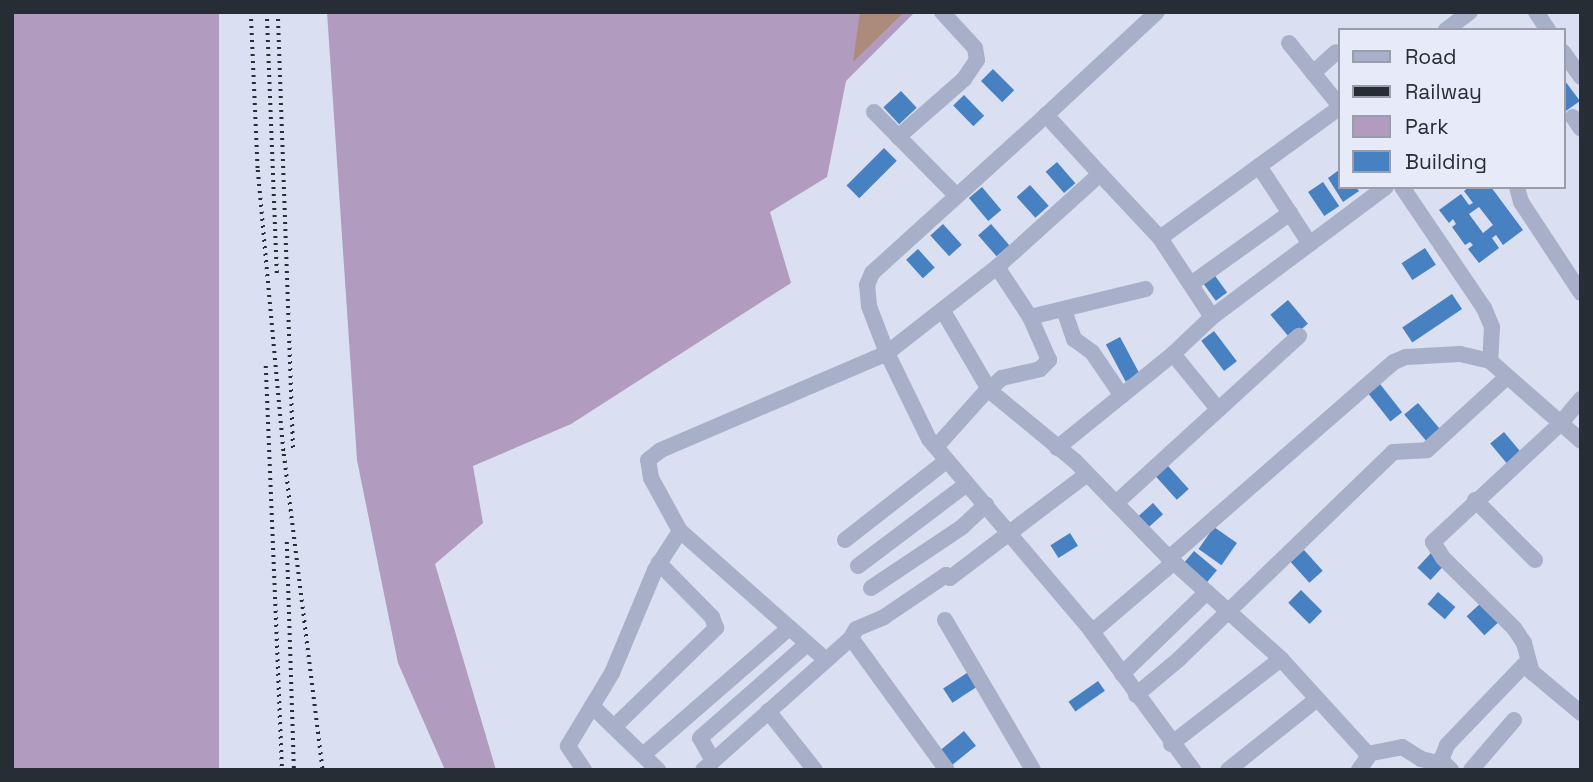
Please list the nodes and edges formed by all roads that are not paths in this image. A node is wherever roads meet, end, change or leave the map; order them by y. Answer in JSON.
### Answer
{"nodes":[{"id":1,"x":942,"y":12,"type":"edge"},
{"id":2,"x":1157,"y":12,"type":"edge"},
{"id":3,"x":1470,"y":12,"type":"edge"},
{"id":4,"x":1536,"y":12,"type":"edge"},
{"id":5,"x":1449,"y":28,"type":"edge"},
{"id":6,"x":1547,"y":28,"type":"edge"},
{"id":7,"x":1289,"y":43,"type":"dead end"},
{"id":8,"x":1336,"y":52,"type":"dead end"},
{"id":9,"x":1565,"y":55,"type":"edge"},
{"id":10,"x":1313,"y":73,"type":"junction"},
{"id":11,"x":1581,"y":77,"type":"edge"},
{"id":12,"x":1338,"y":105,"type":"edge"},
{"id":13,"x":1338,"y":107,"type":"edge"},
{"id":14,"x":874,"y":112,"type":"dead end"},
{"id":15,"x":1046,"y":115,"type":"junction"},
{"id":16,"x":898,"y":137,"type":"junction"},
{"id":17,"x":1259,"y":166,"type":"junction"},
{"id":18,"x":1100,"y":174,"type":"junction"},
{"id":19,"x":1383,"y":189,"type":"edge"},
{"id":20,"x":1403,"y":189,"type":"edge"},
{"id":21,"x":1518,"y":189,"type":"edge"},
{"id":22,"x":955,"y":194,"type":"junction"},
{"id":23,"x":1290,"y":213,"type":"junction"},
{"id":24,"x":1160,"y":238,"type":"junction"},
{"id":25,"x":1310,"y":244,"type":"junction"},
{"id":26,"x":997,"y":267,"type":"junction"},
{"id":27,"x":1191,"y":284,"type":"junction"},
{"id":28,"x":1146,"y":289,"type":"dead end"},
{"id":29,"x":1581,"y":293,"type":"edge"},
{"id":30,"x":1064,"y":310,"type":"junction"},
{"id":31,"x":943,"y":311,"type":"junction"},
{"id":32,"x":1030,"y":317,"type":"junction"},
{"id":33,"x":1212,"y":317,"type":"junction"},
{"id":34,"x":1299,"y":336,"type":"dead end"},
{"id":35,"x":887,"y":353,"type":"junction"},
{"id":36,"x":1173,"y":354,"type":"junction"},
{"id":37,"x":1490,"y":361,"type":"junction"},
{"id":38,"x":1507,"y":377,"type":"junction"},
{"id":39,"x":988,"y":389,"type":"junction"},
{"id":40,"x":1122,"y":396,"type":"junction"},
{"id":41,"x":1581,"y":399,"type":"edge"},
{"id":42,"x":1218,"y":409,"type":"junction"},
{"id":43,"x":1561,"y":423,"type":"junction"},
{"id":44,"x":1581,"y":441,"type":"edge"},
{"id":45,"x":936,"y":447,"type":"junction"},
{"id":46,"x":1057,"y":448,"type":"junction"},
{"id":47,"x":946,"y":461,"type":"junction"},
{"id":48,"x":1087,"y":474,"type":"junction"},
{"id":49,"x":967,"y":484,"type":"junction"},
{"id":50,"x":1475,"y":500,"type":"junction"},
{"id":51,"x":1116,"y":503,"type":"junction"},
{"id":52,"x":986,"y":505,"type":"junction"},
{"id":53,"x":680,"y":531,"type":"junction"},
{"id":54,"x":1011,"y":533,"type":"junction"},
{"id":55,"x":845,"y":540,"type":"dead end"},
{"id":56,"x":1171,"y":560,"type":"junction"},
{"id":57,"x":1535,"y":560,"type":"dead end"},
{"id":58,"x":659,"y":563,"type":"junction"},
{"id":59,"x":858,"y":566,"type":"dead end"},
{"id":60,"x":871,"y":588,"type":"dead end"},
{"id":61,"x":1207,"y":592,"type":"junction"},
{"id":62,"x":1227,"y":612,"type":"junction"},
{"id":63,"x":945,"y":620,"type":"dead end"},
{"id":64,"x":789,"y":628,"type":"junction"},
{"id":65,"x":1092,"y":632,"type":"junction"},
{"id":66,"x":851,"y":638,"type":"junction"},
{"id":67,"x":807,"y":645,"type":"junction"},
{"id":68,"x":1281,"y":659,"type":"junction"},
{"id":69,"x":825,"y":660,"type":"junction"},
{"id":70,"x":1527,"y":662,"type":"junction"},
{"id":71,"x":1122,"y":674,"type":"junction"},
{"id":72,"x":1136,"y":695,"type":"junction"},
{"id":73,"x":1317,"y":699,"type":"junction"},
{"id":74,"x":592,"y":706,"type":"junction"},
{"id":75,"x":768,"y":711,"type":"junction"},
{"id":76,"x":1581,"y":713,"type":"edge"},
{"id":77,"x":1514,"y":720,"type":"dead end"},
{"id":78,"x":615,"y":726,"type":"junction"},
{"id":79,"x":1171,"y":744,"type":"junction"},
{"id":80,"x":1367,"y":754,"type":"junction"},
{"id":81,"x":643,"y":755,"type":"junction"},
{"id":82,"x":708,"y":765,"type":"edge"},
{"id":83,"x":1446,"y":767,"type":"edge"},
{"id":84,"x":584,"y":770,"type":"edge"},
{"id":85,"x":658,"y":770,"type":"edge"},
{"id":86,"x":815,"y":770,"type":"edge"},
{"id":87,"x":947,"y":770,"type":"edge"},
{"id":88,"x":1033,"y":770,"type":"edge"},
{"id":89,"x":1193,"y":770,"type":"edge"},
{"id":90,"x":1228,"y":770,"type":"edge"},
{"id":91,"x":1359,"y":770,"type":"edge"},
{"id":92,"x":1471,"y":770,"type":"edge"}],
"edges":[{"from":1,"to":16,"type":"street"},
{"from":2,"to":15,"type":"street"},
{"from":3,"to":5,"type":"street"},
{"from":4,"to":6,"type":"street"},
{"from":7,"to":10,"type":"street"},
{"from":8,"to":10,"type":"street"},
{"from":9,"to":11,"type":"street"},
{"from":10,"to":12,"type":"street"},
{"from":13,"to":17,"type":"street"},
{"from":14,"to":16,"type":"street"},
{"from":15,"to":18,"type":"street"},
{"from":15,"to":22,"type":"street"},
{"from":16,"to":22,"type":"street"},
{"from":17,"to":23,"type":"street"},
{"from":17,"to":24,"type":"street"},
{"from":18,"to":24,"type":"street"},
{"from":18,"to":26,"type":"street"},
{"from":19,"to":25,"type":"street"},
{"from":20,"to":37,"type":"street"},
{"from":21,"to":29,"type":"street"},
{"from":22,"to":35,"type":"street"},
{"from":23,"to":25,"type":"street"},
{"from":23,"to":27,"type":"street"},
{"from":24,"to":27,"type":"street"},
{"from":25,"to":33,"type":"street"},
{"from":26,"to":31,"type":"street"},
{"from":26,"to":32,"type":"street"},
{"from":27,"to":33,"type":"street"},
{"from":28,"to":30,"type":"street"},
{"from":30,"to":32,"type":"street"},
{"from":30,"to":40,"type":"street"},
{"from":31,"to":35,"type":"street"},
{"from":31,"to":39,"type":"street"},
{"from":32,"to":39,"type":"street"},
{"from":33,"to":36,"type":"street"},
{"from":34,"to":42,"type":"street"},
{"from":35,"to":45,"type":"street"},
{"from":35,"to":53,"type":"street"},
{"from":36,"to":40,"type":"street"},
{"from":36,"to":42,"type":"street"},
{"from":37,"to":38,"type":"street"},
{"from":37,"to":56,"type":"street"},
{"from":38,"to":43,"type":"street"},
{"from":38,"to":62,"type":"street"},
{"from":39,"to":45,"type":"street"},
{"from":39,"to":46,"type":"street"},
{"from":40,"to":46,"type":"street"},
{"from":41,"to":43,"type":"street"},
{"from":42,"to":51,"type":"street"},
{"from":43,"to":44,"type":"street"},
{"from":43,"to":50,"type":"street"},
{"from":45,"to":47,"type":"street"},
{"from":46,"to":48,"type":"street"},
{"from":47,"to":49,"type":"street"},
{"from":47,"to":55,"type":"street"},
{"from":48,"to":51,"type":"street"},
{"from":48,"to":54,"type":"street"},
{"from":49,"to":52,"type":"street"},
{"from":49,"to":59,"type":"street"},
{"from":50,"to":57,"type":"street"},
{"from":50,"to":70,"type":"street"},
{"from":51,"to":56,"type":"street"},
{"from":52,"to":54,"type":"street"},
{"from":52,"to":60,"type":"street"},
{"from":53,"to":58,"type":"street"},
{"from":53,"to":64,"type":"street"},
{"from":54,"to":65,"type":"street"},
{"from":54,"to":66,"type":"street"},
{"from":56,"to":61,"type":"street"},
{"from":56,"to":65,"type":"street"},
{"from":58,"to":74,"type":"street"},
{"from":58,"to":78,"type":"street"},
{"from":61,"to":62,"type":"street"},
{"from":61,"to":71,"type":"street"},
{"from":62,"to":68,"type":"street"},
{"from":62,"to":72,"type":"street"},
{"from":63,"to":88,"type":"street"},
{"from":64,"to":67,"type":"street"},
{"from":64,"to":81,"type":"street"},
{"from":65,"to":71,"type":"street"},
{"from":66,"to":69,"type":"street"},
{"from":66,"to":87,"type":"street"},
{"from":67,"to":69,"type":"street"},
{"from":67,"to":82,"type":"street"},
{"from":68,"to":73,"type":"street"},
{"from":68,"to":79,"type":"street"},
{"from":69,"to":75,"type":"street"},
{"from":70,"to":76,"type":"street"},
{"from":70,"to":83,"type":"street"},
{"from":71,"to":72,"type":"street"},
{"from":72,"to":79,"type":"street"},
{"from":73,"to":80,"type":"street"},
{"from":73,"to":90,"type":"street"},
{"from":74,"to":78,"type":"street"},
{"from":74,"to":84,"type":"street"},
{"from":75,"to":82,"type":"street"},
{"from":75,"to":86,"type":"street"},
{"from":77,"to":92,"type":"street"},
{"from":78,"to":81,"type":"street"},
{"from":79,"to":89,"type":"street"},
{"from":80,"to":83,"type":"street"},
{"from":80,"to":91,"type":"street"},
{"from":81,"to":85,"type":"street"}]}
